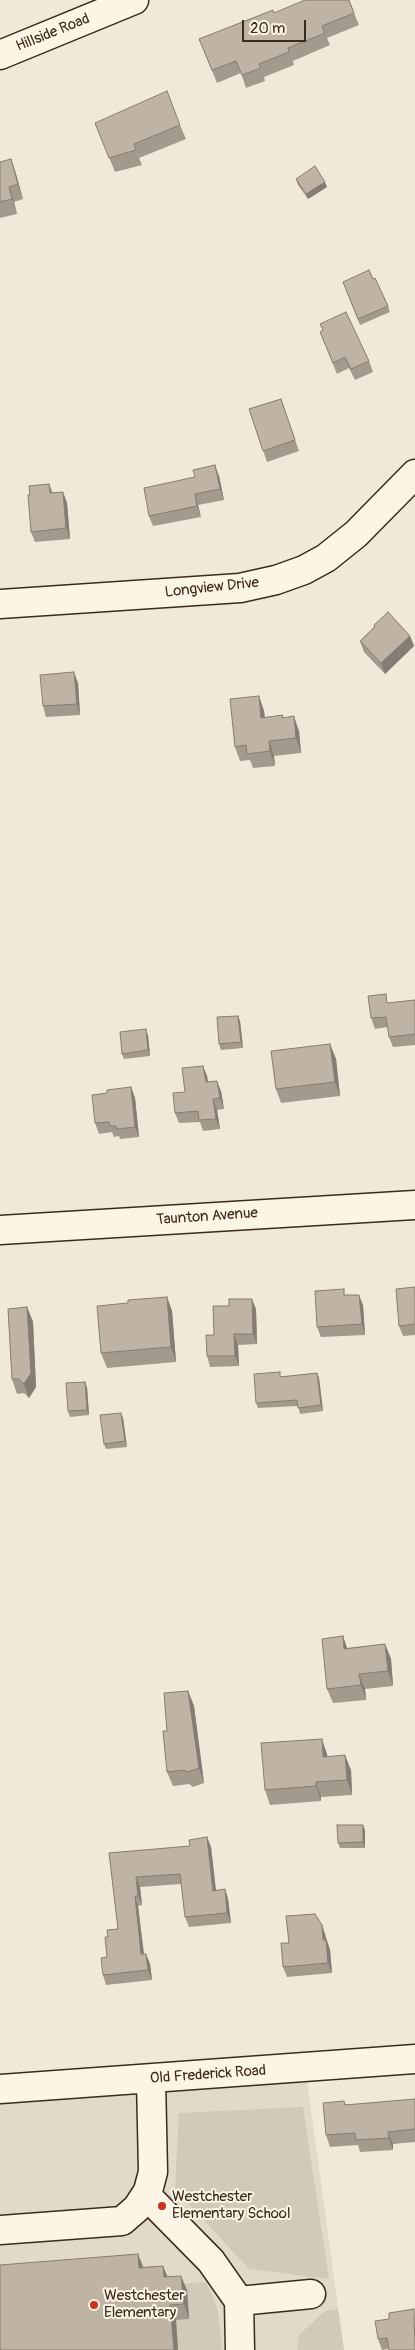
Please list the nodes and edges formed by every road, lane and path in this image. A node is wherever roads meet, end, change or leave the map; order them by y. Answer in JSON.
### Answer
{"nodes":[{"id":1,"x":134,"y":0,"type":"edge"},
{"id":2,"x":0,"y":55,"type":"edge"},
{"id":3,"x":415,"y":474,"type":"edge"},
{"id":4,"x":0,"y":604,"type":"edge"},
{"id":5,"x":415,"y":1205,"type":"edge"},
{"id":6,"x":0,"y":1230,"type":"edge"},
{"id":7,"x":415,"y":2059,"type":"edge"},
{"id":8,"x":151,"y":2079,"type":"junction"},
{"id":9,"x":0,"y":2089,"type":"edge"},
{"id":10,"x":146,"y":2195,"type":"junction"},
{"id":11,"x":0,"y":2230,"type":"edge"},
{"id":12,"x":311,"y":2294,"type":"dead end"},
{"id":13,"x":239,"y":2301,"type":"junction"},
{"id":14,"x":240,"y":2350,"type":"edge"}],
"edges":[{"from":1,"to":2,"type":"street","name":"Hillside Road"},
{"from":3,"to":4,"type":"street","name":"Longview Drive"},
{"from":5,"to":6,"type":"street","name":"Taunton Avenue"},
{"from":7,"to":8,"type":"street","name":"Old Frederick Road"},
{"from":8,"to":9,"type":"street","name":"Old Frederick Road"},
{"from":8,"to":10,"type":"street"},
{"from":10,"to":11,"type":"street"},
{"from":10,"to":13,"type":"street"},
{"from":12,"to":13,"type":"street"},
{"from":13,"to":14,"type":"street"}]}
